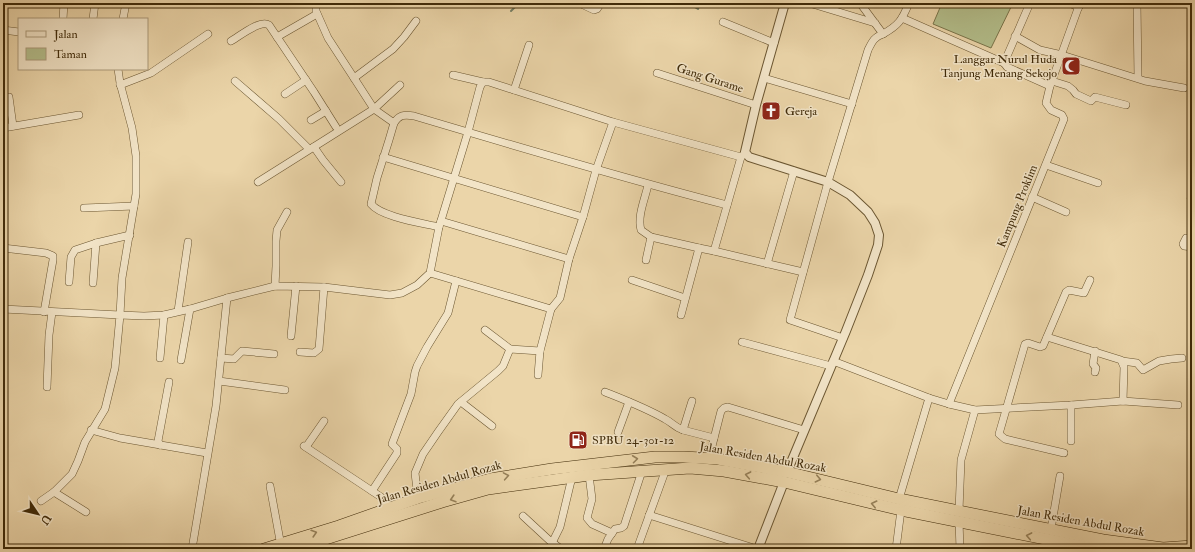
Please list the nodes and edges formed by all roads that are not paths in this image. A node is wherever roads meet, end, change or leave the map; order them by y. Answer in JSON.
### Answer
{"nodes":[{"id":1,"x":64,"y":3,"type":"edge"},
{"id":2,"x":94,"y":3,"type":"edge"},
{"id":3,"x":126,"y":3,"type":"edge"},
{"id":4,"x":316,"y":3,"type":"edge"},
{"id":5,"x":579,"y":3,"type":"edge"},
{"id":6,"x":601,"y":3,"type":"edge"},
{"id":7,"x":785,"y":3,"type":"edge"},
{"id":8,"x":809,"y":3,"type":"edge"},
{"id":9,"x":860,"y":3,"type":"edge"},
{"id":10,"x":908,"y":3,"type":"edge"},
{"id":11,"x":1030,"y":3,"type":"edge"},
{"id":12,"x":1068,"y":3,"type":"edge"},
{"id":13,"x":1137,"y":3,"type":"edge"},
{"id":14,"x":1079,"y":5,"type":"edge"},
{"id":15,"x":317,"y":12,"type":"junction"},
{"id":16,"x":63,"y":18,"type":"edge"},
{"id":17,"x":93,"y":18,"type":"edge"},
{"id":18,"x":123,"y":18,"type":"edge"},
{"id":19,"x":902,"y":18,"type":"junction"},
{"id":20,"x":416,"y":21,"type":"dead end"},
{"id":21,"x":723,"y":22,"type":"dead end"},
{"id":22,"x":875,"y":23,"type":"junction"},
{"id":23,"x":3,"y":30,"type":"edge"},
{"id":24,"x":18,"y":32,"type":"edge"},
{"id":25,"x":208,"y":34,"type":"dead end"},
{"id":26,"x":883,"y":34,"type":"junction"},
{"id":27,"x":1015,"y":36,"type":"junction"},
{"id":28,"x":277,"y":37,"type":"junction"},
{"id":29,"x":231,"y":41,"type":"dead end"},
{"id":30,"x":774,"y":43,"type":"junction"},
{"id":31,"x":528,"y":45,"type":"dead end"},
{"id":32,"x":1062,"y":55,"type":"junction"},
{"id":33,"x":1004,"y":63,"type":"junction"},
{"id":34,"x":118,"y":70,"type":"edge"},
{"id":35,"x":657,"y":73,"type":"dead end"},
{"id":36,"x":452,"y":75,"type":"dead end"},
{"id":37,"x":354,"y":78,"type":"junction"},
{"id":38,"x":764,"y":78,"type":"junction"},
{"id":39,"x":1138,"y":78,"type":"junction"},
{"id":40,"x":235,"y":80,"type":"dead end"},
{"id":41,"x":306,"y":80,"type":"junction"},
{"id":42,"x":483,"y":82,"type":"junction"},
{"id":43,"x":1051,"y":83,"type":"junction"},
{"id":44,"x":120,"y":85,"type":"junction"},
{"id":45,"x":400,"y":85,"type":"dead end"},
{"id":46,"x":1184,"y":88,"type":"dead end"},
{"id":47,"x":514,"y":90,"type":"junction"},
{"id":48,"x":285,"y":94,"type":"dead end"},
{"id":49,"x":8,"y":98,"type":"dead end"},
{"id":50,"x":852,"y":104,"type":"junction"},
{"id":51,"x":756,"y":105,"type":"junction"},
{"id":52,"x":1126,"y":105,"type":"dead end"},
{"id":53,"x":374,"y":109,"type":"junction"},
{"id":54,"x":326,"y":111,"type":"junction"},
{"id":55,"x":78,"y":115,"type":"dead end"},
{"id":56,"x":311,"y":120,"type":"dead end"},
{"id":57,"x":613,"y":122,"type":"junction"},
{"id":58,"x":394,"y":123,"type":"junction"},
{"id":59,"x":13,"y":126,"type":"junction"},
{"id":60,"x":336,"y":127,"type":"dead end"},
{"id":61,"x":3,"y":128,"type":"edge"},
{"id":62,"x":468,"y":132,"type":"junction"},
{"id":63,"x":312,"y":148,"type":"junction"},
{"id":64,"x":743,"y":155,"type":"junction"},
{"id":65,"x":383,"y":157,"type":"junction"},
{"id":66,"x":1046,"y":165,"type":"junction"},
{"id":67,"x":596,"y":170,"type":"junction"},
{"id":68,"x":794,"y":171,"type":"junction"},
{"id":69,"x":454,"y":178,"type":"junction"},
{"id":70,"x":258,"y":182,"type":"dead end"},
{"id":71,"x":341,"y":182,"type":"dead end"},
{"id":72,"x":828,"y":182,"type":"junction"},
{"id":73,"x":1098,"y":183,"type":"dead end"},
{"id":74,"x":648,"y":185,"type":"junction"},
{"id":75,"x":1032,"y":197,"type":"junction"},
{"id":76,"x":727,"y":205,"type":"junction"},
{"id":77,"x":134,"y":206,"type":"junction"},
{"id":78,"x":84,"y":208,"type":"dead end"},
{"id":79,"x":286,"y":212,"type":"dead end"},
{"id":80,"x":1066,"y":212,"type":"dead end"},
{"id":81,"x":583,"y":217,"type":"junction"},
{"id":82,"x":440,"y":224,"type":"junction"},
{"id":83,"x":130,"y":235,"type":"junction"},
{"id":84,"x":651,"y":237,"type":"junction"},
{"id":85,"x":1192,"y":239,"type":"edge"},
{"id":86,"x":188,"y":242,"type":"dead end"},
{"id":87,"x":96,"y":243,"type":"junction"},
{"id":88,"x":1192,"y":247,"type":"edge"},
{"id":89,"x":3,"y":248,"type":"edge"},
{"id":90,"x":699,"y":248,"type":"junction"},
{"id":91,"x":714,"y":251,"type":"junction"},
{"id":92,"x":569,"y":259,"type":"junction"},
{"id":93,"x":646,"y":260,"type":"dead end"},
{"id":94,"x":767,"y":264,"type":"junction"},
{"id":95,"x":803,"y":272,"type":"junction"},
{"id":96,"x":430,"y":273,"type":"junction"},
{"id":97,"x":632,"y":280,"type":"dead end"},
{"id":98,"x":1090,"y":280,"type":"dead end"},
{"id":99,"x":456,"y":281,"type":"junction"},
{"id":100,"x":69,"y":282,"type":"dead end"},
{"id":101,"x":94,"y":283,"type":"dead end"},
{"id":102,"x":275,"y":286,"type":"junction"},
{"id":103,"x":296,"y":286,"type":"junction"},
{"id":104,"x":324,"y":287,"type":"junction"},
{"id":105,"x":227,"y":298,"type":"junction"},
{"id":106,"x":685,"y":298,"type":"junction"},
{"id":107,"x":190,"y":309,"type":"junction"},
{"id":108,"x":551,"y":309,"type":"junction"},
{"id":109,"x":3,"y":310,"type":"edge"},
{"id":110,"x":178,"y":311,"type":"junction"},
{"id":111,"x":48,"y":312,"type":"junction"},
{"id":112,"x":120,"y":315,"type":"junction"},
{"id":113,"x":164,"y":315,"type":"junction"},
{"id":114,"x":681,"y":315,"type":"dead end"},
{"id":115,"x":485,"y":330,"type":"dead end"},
{"id":116,"x":291,"y":336,"type":"dead end"},
{"id":117,"x":1047,"y":337,"type":"junction"},
{"id":118,"x":843,"y":338,"type":"junction"},
{"id":119,"x":742,"y":342,"type":"dead end"},
{"id":120,"x":510,"y":349,"type":"junction"},
{"id":121,"x":540,"y":351,"type":"junction"},
{"id":122,"x":1095,"y":351,"type":"junction"},
{"id":123,"x":300,"y":352,"type":"dead end"},
{"id":124,"x":274,"y":354,"type":"dead end"},
{"id":125,"x":160,"y":358,"type":"dead end"},
{"id":126,"x":221,"y":358,"type":"junction"},
{"id":127,"x":1182,"y":358,"type":"dead end"},
{"id":128,"x":181,"y":360,"type":"dead end"},
{"id":129,"x":1122,"y":361,"type":"junction"},
{"id":130,"x":832,"y":364,"type":"junction"},
{"id":131,"x":1096,"y":372,"type":"dead end"},
{"id":132,"x":538,"y":375,"type":"dead end"},
{"id":133,"x":219,"y":381,"type":"junction"},
{"id":134,"x":169,"y":382,"type":"dead end"},
{"id":135,"x":47,"y":387,"type":"dead end"},
{"id":136,"x":285,"y":390,"type":"dead end"},
{"id":137,"x":605,"y":392,"type":"dead end"},
{"id":138,"x":929,"y":398,"type":"junction"},
{"id":139,"x":692,"y":401,"type":"dead end"},
{"id":140,"x":1123,"y":401,"type":"junction"},
{"id":141,"x":461,"y":402,"type":"junction"},
{"id":142,"x":629,"y":402,"type":"junction"},
{"id":143,"x":949,"y":404,"type":"junction"},
{"id":144,"x":1071,"y":405,"type":"junction"},
{"id":145,"x":1178,"y":405,"type":"dead end"},
{"id":146,"x":1007,"y":408,"type":"junction"},
{"id":147,"x":975,"y":410,"type":"junction"},
{"id":148,"x":324,"y":421,"type":"dead end"},
{"id":149,"x":492,"y":426,"type":"dead end"},
{"id":150,"x":91,"y":430,"type":"junction"},
{"id":151,"x":684,"y":430,"type":"junction"},
{"id":152,"x":804,"y":430,"type":"junction"},
{"id":153,"x":618,"y":432,"type":"dead end"},
{"id":154,"x":714,"y":438,"type":"junction"},
{"id":155,"x":1071,"y":441,"type":"dead end"},
{"id":156,"x":160,"y":445,"type":"junction"},
{"id":157,"x":207,"y":453,"type":"junction"},
{"id":158,"x":1064,"y":453,"type":"dead end"},
{"id":159,"x":710,"y":458,"type":"junction"},
{"id":160,"x":666,"y":469,"type":"junction"},
{"id":161,"x":642,"y":471,"type":"junction"},
{"id":162,"x":589,"y":475,"type":"junction"},
{"id":163,"x":1060,"y":476,"type":"dead end"},
{"id":164,"x":572,"y":477,"type":"junction"},
{"id":165,"x":785,"y":477,"type":"junction"},
{"id":166,"x":270,"y":486,"type":"dead end"},
{"id":167,"x":372,"y":491,"type":"junction"},
{"id":168,"x":54,"y":492,"type":"junction"},
{"id":169,"x":418,"y":498,"type":"junction"},
{"id":170,"x":41,"y":501,"type":"dead end"},
{"id":171,"x":900,"y":505,"type":"junction"},
{"id":172,"x":390,"y":508,"type":"junction"},
{"id":173,"x":86,"y":512,"type":"dead end"},
{"id":174,"x":649,"y":515,"type":"junction"},
{"id":175,"x":524,"y":516,"type":"dead end"},
{"id":176,"x":959,"y":516,"type":"junction"},
{"id":177,"x":1051,"y":529,"type":"junction"},
{"id":178,"x":612,"y":533,"type":"junction"},
{"id":179,"x":552,"y":543,"type":"junction"},
{"id":180,"x":281,"y":546,"type":"edge"},
{"id":181,"x":1192,"y":546,"type":"edge"},
{"id":182,"x":192,"y":549,"type":"edge"},
{"id":183,"x":264,"y":549,"type":"edge"},
{"id":184,"x":294,"y":549,"type":"edge"},
{"id":185,"x":561,"y":549,"type":"edge"},
{"id":186,"x":604,"y":549,"type":"edge"},
{"id":187,"x":637,"y":549,"type":"edge"},
{"id":188,"x":758,"y":549,"type":"edge"},
{"id":189,"x":896,"y":549,"type":"edge"},
{"id":190,"x":960,"y":549,"type":"edge"},
{"id":191,"x":1095,"y":549,"type":"edge"}],
"edges":[{"from":1,"to":16,"type":"street"},
{"from":2,"to":17,"type":"street"},
{"from":3,"to":18,"type":"street"},
{"from":4,"to":15,"type":"street"},
{"from":5,"to":6,"type":"street"},
{"from":7,"to":30,"type":"street"},
{"from":8,"to":22,"type":"street"},
{"from":9,"to":22,"type":"street"},
{"from":10,"to":19,"type":"street"},
{"from":11,"to":27,"type":"street"},
{"from":12,"to":14,"type":"street"},
{"from":13,"to":39,"type":"street"},
{"from":14,"to":32,"type":"street","name":"Kampung Proklim"},
{"from":15,"to":28,"type":"street"},
{"from":15,"to":37,"type":"street"},
{"from":19,"to":26,"type":"street"},
{"from":19,"to":33,"type":"street"},
{"from":20,"to":37,"type":"street"},
{"from":21,"to":30,"type":"street"},
{"from":22,"to":26,"type":"street"},
{"from":23,"to":24,"type":"street"},
{"from":25,"to":44,"type":"street"},
{"from":26,"to":50,"type":"street"},
{"from":27,"to":32,"type":"street"},
{"from":27,"to":33,"type":"street"},
{"from":28,"to":29,"type":"street"},
{"from":28,"to":41,"type":"street"},
{"from":30,"to":38,"type":"street"},
{"from":31,"to":47,"type":"street"},
{"from":32,"to":39,"type":"street"},
{"from":32,"to":43,"type":"street","name":"Kampung Proklim"},
{"from":33,"to":43,"type":"street"},
{"from":34,"to":44,"type":"street"},
{"from":35,"to":51,"type":"street","name":"Gang Gurame"},
{"from":36,"to":42,"type":"street"},
{"from":37,"to":53,"type":"street"},
{"from":38,"to":50,"type":"street"},
{"from":38,"to":51,"type":"street"},
{"from":39,"to":46,"type":"street"},
{"from":40,"to":63,"type":"street"},
{"from":41,"to":48,"type":"street"},
{"from":41,"to":54,"type":"street"},
{"from":42,"to":47,"type":"street"},
{"from":42,"to":62,"type":"street"},
{"from":43,"to":52,"type":"street"},
{"from":43,"to":66,"type":"street","name":"Kampung Proklim"},
{"from":44,"to":77,"type":"street"},
{"from":45,"to":53,"type":"street"},
{"from":47,"to":57,"type":"street"},
{"from":49,"to":59,"type":"street"},
{"from":50,"to":72,"type":"street"},
{"from":51,"to":64,"type":"street"},
{"from":53,"to":58,"type":"street"},
{"from":53,"to":63,"type":"street"},
{"from":54,"to":56,"type":"street"},
{"from":54,"to":60,"type":"street"},
{"from":55,"to":59,"type":"street"},
{"from":57,"to":64,"type":"street"},
{"from":57,"to":67,"type":"street"},
{"from":58,"to":62,"type":"street"},
{"from":58,"to":65,"type":"street"},
{"from":59,"to":61,"type":"street"},
{"from":62,"to":67,"type":"street"},
{"from":62,"to":69,"type":"street"},
{"from":63,"to":70,"type":"street"},
{"from":63,"to":71,"type":"street"},
{"from":64,"to":68,"type":"street"},
{"from":64,"to":76,"type":"street"},
{"from":65,"to":69,"type":"street"},
{"from":65,"to":82,"type":"street"},
{"from":66,"to":73,"type":"street"},
{"from":66,"to":75,"type":"street","name":"Kampung Proklim"},
{"from":67,"to":74,"type":"street"},
{"from":67,"to":81,"type":"street"},
{"from":68,"to":72,"type":"street"},
{"from":68,"to":94,"type":"street"},
{"from":69,"to":81,"type":"street"},
{"from":69,"to":82,"type":"street"},
{"from":72,"to":95,"type":"street"},
{"from":72,"to":118,"type":"street"},
{"from":74,"to":76,"type":"street"},
{"from":74,"to":84,"type":"street"},
{"from":75,"to":80,"type":"street"},
{"from":75,"to":143,"type":"street","name":"Kampung Proklim"},
{"from":76,"to":91,"type":"street"},
{"from":77,"to":78,"type":"street"},
{"from":77,"to":83,"type":"street"},
{"from":79,"to":102,"type":"street"},
{"from":81,"to":92,"type":"street"},
{"from":82,"to":92,"type":"street"},
{"from":82,"to":96,"type":"street"},
{"from":83,"to":87,"type":"street"},
{"from":83,"to":112,"type":"street"},
{"from":84,"to":90,"type":"street"},
{"from":84,"to":93,"type":"street"},
{"from":85,"to":88,"type":"street"},
{"from":86,"to":110,"type":"street"},
{"from":87,"to":100,"type":"street"},
{"from":87,"to":101,"type":"street"},
{"from":89,"to":111,"type":"street"},
{"from":90,"to":91,"type":"street"},
{"from":90,"to":106,"type":"street"},
{"from":91,"to":94,"type":"street"},
{"from":92,"to":108,"type":"street"},
{"from":94,"to":95,"type":"street"},
{"from":95,"to":118,"type":"street"},
{"from":96,"to":99,"type":"street"},
{"from":96,"to":104,"type":"street"},
{"from":97,"to":106,"type":"street"},
{"from":98,"to":117,"type":"street"},
{"from":99,"to":108,"type":"street"},
{"from":99,"to":167,"type":"street"},
{"from":102,"to":103,"type":"street"},
{"from":102,"to":105,"type":"street"},
{"from":103,"to":104,"type":"street"},
{"from":103,"to":116,"type":"street"},
{"from":104,"to":123,"type":"street"},
{"from":105,"to":107,"type":"street"},
{"from":105,"to":126,"type":"street"},
{"from":106,"to":114,"type":"street"},
{"from":107,"to":110,"type":"street"},
{"from":107,"to":128,"type":"street"},
{"from":108,"to":121,"type":"street"},
{"from":109,"to":111,"type":"street"},
{"from":110,"to":113,"type":"street"},
{"from":111,"to":112,"type":"street"},
{"from":111,"to":135,"type":"street"},
{"from":112,"to":113,"type":"street"},
{"from":112,"to":150,"type":"street"},
{"from":113,"to":125,"type":"street"},
{"from":115,"to":120,"type":"street"},
{"from":117,"to":122,"type":"street"},
{"from":117,"to":146,"type":"street"},
{"from":118,"to":130,"type":"street"},
{"from":119,"to":130,"type":"street"},
{"from":120,"to":121,"type":"street"},
{"from":120,"to":141,"type":"street"},
{"from":121,"to":132,"type":"street"},
{"from":122,"to":129,"type":"street"},
{"from":122,"to":131,"type":"street"},
{"from":124,"to":126,"type":"street"},
{"from":126,"to":133,"type":"street"},
{"from":127,"to":129,"type":"street"},
{"from":129,"to":140,"type":"street"},
{"from":130,"to":138,"type":"street"},
{"from":130,"to":152,"type":"street"},
{"from":133,"to":136,"type":"street"},
{"from":133,"to":157,"type":"street"},
{"from":134,"to":156,"type":"street"},
{"from":137,"to":142,"type":"street"},
{"from":138,"to":143,"type":"street"},
{"from":138,"to":171,"type":"street"},
{"from":139,"to":151,"type":"street"},
{"from":140,"to":144,"type":"street"},
{"from":140,"to":145,"type":"street"},
{"from":141,"to":149,"type":"street"},
{"from":141,"to":169,"type":"street"},
{"from":142,"to":151,"type":"street"},
{"from":142,"to":153,"type":"street"},
{"from":143,"to":147,"type":"street"},
{"from":144,"to":146,"type":"street"},
{"from":144,"to":155,"type":"street"},
{"from":146,"to":147,"type":"street"},
{"from":146,"to":158,"type":"street"},
{"from":147,"to":176,"type":"street"},
{"from":148,"to":167,"type":"street"},
{"from":150,"to":156,"type":"street"},
{"from":150,"to":168,"type":"street"},
{"from":151,"to":154,"type":"street"},
{"from":152,"to":154,"type":"street"},
{"from":152,"to":165,"type":"street"},
{"from":154,"to":159,"type":"street"},
{"from":156,"to":157,"type":"street"},
{"from":157,"to":182,"type":"street"},
{"from":159,"to":165,"type":"highway","name":"Jalan Residen Abdul Rozak"},
{"from":169,"to":159,"type":"highway","name":"Jalan Residen Abdul Rozak","one_way":true},
{"from":160,"to":161,"type":"highway","name":"Jalan Residen Abdul Rozak"},
{"from":165,"to":160,"type":"highway","name":"Jalan Residen Abdul Rozak","one_way":true},
{"from":160,"to":174,"type":"street"},
{"from":161,"to":162,"type":"highway","name":"Jalan Residen Abdul Rozak"},
{"from":161,"to":178,"type":"street"},
{"from":162,"to":164,"type":"highway","name":"Jalan Residen Abdul Rozak"},
{"from":162,"to":178,"type":"street"},
{"from":163,"to":177,"type":"street"},
{"from":164,"to":179,"type":"street"},
{"from":164,"to":184,"type":"highway","name":"Jalan Residen Abdul Rozak","one_way":true},
{"from":165,"to":171,"type":"highway","name":"Jalan Residen Abdul Rozak"},
{"from":165,"to":188,"type":"street"},
{"from":166,"to":180,"type":"street"},
{"from":167,"to":172,"type":"street"},
{"from":168,"to":170,"type":"street"},
{"from":168,"to":173,"type":"street"},
{"from":169,"to":172,"type":"highway","name":"Jalan Residen Abdul Rozak"},
{"from":171,"to":176,"type":"highway","name":"Jalan Residen Abdul Rozak"},
{"from":171,"to":189,"type":"street"},
{"from":180,"to":172,"type":"highway","name":"Jalan Residen Abdul Rozak","one_way":true},
{"from":174,"to":187,"type":"street"},
{"from":174,"to":188,"type":"street"},
{"from":175,"to":179,"type":"street"},
{"from":176,"to":177,"type":"highway","name":"Jalan Residen Abdul Rozak"},
{"from":176,"to":190,"type":"street"},
{"from":191,"to":176,"type":"highway","name":"Jalan Residen Abdul Rozak","one_way":true},
{"from":177,"to":181,"type":"highway","name":"Jalan Residen Abdul Rozak"},
{"from":178,"to":186,"type":"street"},
{"from":179,"to":185,"type":"street"},
{"from":180,"to":183,"type":"highway","name":"Jalan Residen Abdul Rozak"}]}
